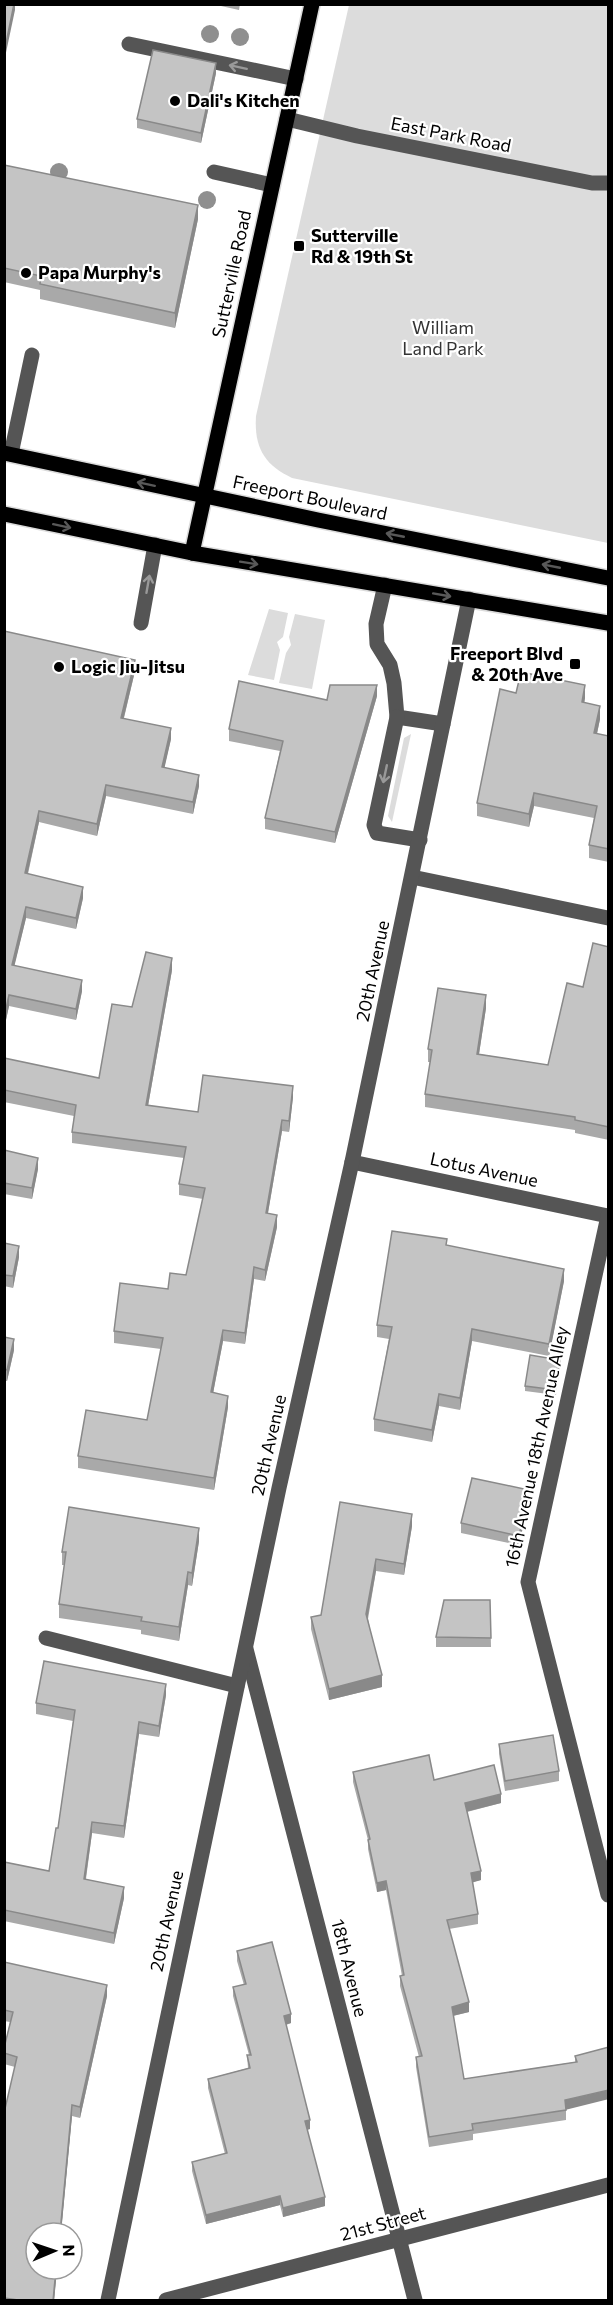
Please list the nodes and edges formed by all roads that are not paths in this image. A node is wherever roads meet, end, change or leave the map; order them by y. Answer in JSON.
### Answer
{"nodes":[{"id":1,"x":312,"y":4,"type":"edge"},
{"id":2,"x":129,"y":44,"type":"dead end"},
{"id":3,"x":296,"y":79,"type":"junction"},
{"id":4,"x":287,"y":119,"type":"junction"},
{"id":5,"x":213,"y":172,"type":"dead end"},
{"id":6,"x":609,"y":183,"type":"edge"},
{"id":7,"x":272,"y":185,"type":"junction"},
{"id":8,"x":32,"y":355,"type":"dead end"},
{"id":9,"x":8,"y":454,"type":"edge"},
{"id":10,"x":204,"y":495,"type":"junction"},
{"id":11,"x":4,"y":514,"type":"edge"},
{"id":12,"x":155,"y":545,"type":"junction"},
{"id":13,"x":192,"y":553,"type":"junction"},
{"id":14,"x":609,"y":578,"type":"edge"},
{"id":15,"x":385,"y":585,"type":"junction"},
{"id":16,"x":469,"y":599,"type":"junction"},
{"id":17,"x":141,"y":623,"type":"dead end"},
{"id":18,"x":609,"y":623,"type":"edge"},
{"id":19,"x":397,"y":717,"type":"junction"},
{"id":20,"x":443,"y":724,"type":"junction"},
{"id":21,"x":420,"y":840,"type":"junction"},
{"id":22,"x":412,"y":877,"type":"junction"},
{"id":23,"x":609,"y":918,"type":"edge"},
{"id":24,"x":352,"y":1162,"type":"junction"},
{"id":25,"x":608,"y":1216,"type":"edge"},
{"id":26,"x":46,"y":1638,"type":"dead end"},
{"id":27,"x":245,"y":1646,"type":"junction"},
{"id":28,"x":237,"y":1686,"type":"junction"},
{"id":29,"x":609,"y":1895,"type":"edge"},
{"id":30,"x":609,"y":2186,"type":"edge"},
{"id":31,"x":399,"y":2240,"type":"junction"},
{"id":32,"x":108,"y":2301,"type":"edge"},
{"id":33,"x":166,"y":2301,"type":"edge"},
{"id":34,"x":415,"y":2301,"type":"edge"}],
"edges":[{"from":1,"to":3,"type":"main road","name":"Sutterville Road"},
{"from":3,"to":2,"type":"street","one_way":true},
{"from":3,"to":4,"type":"main road","name":"Sutterville Road"},
{"from":4,"to":6,"type":"street","name":"East Park Road"},
{"from":4,"to":7,"type":"main road","name":"Sutterville Road"},
{"from":5,"to":7,"type":"street"},
{"from":7,"to":10,"type":"main road","name":"Sutterville Road"},
{"from":8,"to":9,"type":"street"},
{"from":10,"to":9,"type":"main road","name":"Freeport Boulevard","one_way":true},
{"from":10,"to":13,"type":"main road","name":"Sutterville Road"},
{"from":14,"to":10,"type":"main road","name":"Freeport Boulevard","one_way":true},
{"from":11,"to":12,"type":"main road","one_way":true},
{"from":12,"to":13,"type":"main road"},
{"from":17,"to":12,"type":"street","one_way":true},
{"from":13,"to":15,"type":"main road","one_way":true},
{"from":15,"to":16,"type":"main road","one_way":true},
{"from":15,"to":19,"type":"street"},
{"from":16,"to":18,"type":"main road"},
{"from":16,"to":20,"type":"street","name":"20th Avenue"},
{"from":19,"to":20,"type":"street"},
{"from":19,"to":21,"type":"street","one_way":true},
{"from":20,"to":21,"type":"street","name":"20th Avenue"},
{"from":21,"to":22,"type":"street","name":"20th Avenue"},
{"from":22,"to":23,"type":"street"},
{"from":22,"to":24,"type":"street","name":"20th Avenue"},
{"from":24,"to":25,"type":"street","name":"Lotus Avenue"},
{"from":24,"to":27,"type":"street","name":"20th Avenue"},
{"from":25,"to":29,"type":"street","name":"16th Avenue 18th Avenue Alley"},
{"from":26,"to":28,"type":"street"},
{"from":27,"to":28,"type":"street","name":"20th Avenue"},
{"from":27,"to":31,"type":"street","name":"18th Avenue"},
{"from":28,"to":32,"type":"street","name":"20th Avenue"},
{"from":30,"to":31,"type":"street","name":"21st Street"},
{"from":31,"to":33,"type":"street","name":"21st Street"},
{"from":31,"to":34,"type":"street","name":"18th Avenue"}]}
